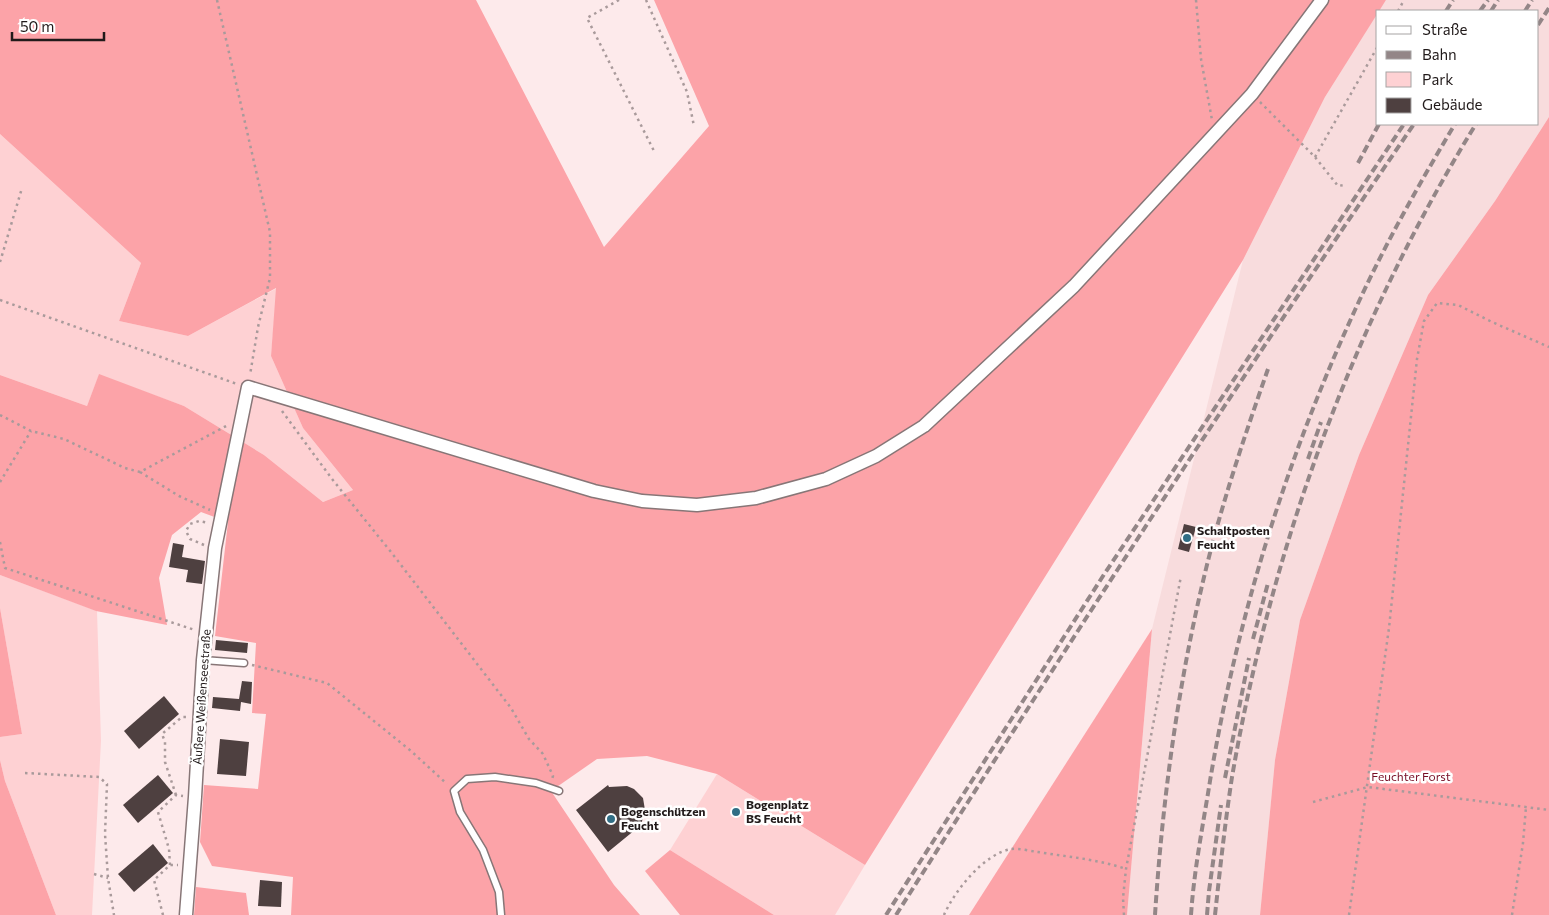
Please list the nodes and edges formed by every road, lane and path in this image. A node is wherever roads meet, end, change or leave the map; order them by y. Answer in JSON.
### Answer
{"nodes":[{"id":1,"x":217,"y":0,"type":"edge"},
{"id":2,"x":619,"y":0,"type":"edge"},
{"id":3,"x":646,"y":0,"type":"edge"},
{"id":4,"x":1196,"y":0,"type":"edge"},
{"id":5,"x":1322,"y":0,"type":"edge"},
{"id":6,"x":1376,"y":49,"type":"edge"},
{"id":7,"x":1252,"y":94,"type":"junction"},
{"id":8,"x":694,"y":126,"type":"dead end"},
{"id":9,"x":1214,"y":135,"type":"junction"},
{"id":10,"x":654,"y":151,"type":"dead end"},
{"id":11,"x":1315,"y":156,"type":"junction"},
{"id":12,"x":1344,"y":185,"type":"dead end"},
{"id":13,"x":22,"y":188,"type":"dead end"},
{"id":14,"x":0,"y":262,"type":"edge"},
{"id":15,"x":0,"y":300,"type":"edge"},
{"id":16,"x":1549,"y":347,"type":"edge"},
{"id":17,"x":248,"y":387,"type":"junction"},
{"id":18,"x":273,"y":395,"type":"junction"},
{"id":19,"x":0,"y":415,"type":"edge"},
{"id":20,"x":241,"y":419,"type":"junction"},
{"id":21,"x":31,"y":431,"type":"junction"},
{"id":22,"x":140,"y":472,"type":"junction"},
{"id":23,"x":0,"y":482,"type":"edge"},
{"id":24,"x":220,"y":520,"type":"junction"},
{"id":25,"x":0,"y":542,"type":"edge"},
{"id":26,"x":215,"y":548,"type":"junction"},
{"id":27,"x":1181,"y":576,"type":"dead end"},
{"id":28,"x":206,"y":633,"type":"junction"},
{"id":29,"x":204,"y":660,"type":"junction"},
{"id":30,"x":244,"y":663,"type":"joint"},
{"id":31,"x":200,"y":719,"type":"junction"},
{"id":32,"x":25,"y":774,"type":"dead end"},
{"id":33,"x":1368,"y":787,"type":"junction"},
{"id":34,"x":550,"y":788,"type":"junction"},
{"id":35,"x":454,"y":791,"type":"junction"},
{"id":36,"x":559,"y":791,"type":"dead end"},
{"id":37,"x":176,"y":795,"type":"junction"},
{"id":38,"x":196,"y":797,"type":"junction"},
{"id":39,"x":1313,"y":802,"type":"dead end"},
{"id":40,"x":1526,"y":806,"type":"junction"},
{"id":41,"x":1549,"y":810,"type":"edge"},
{"id":42,"x":170,"y":865,"type":"junction"},
{"id":43,"x":190,"y":866,"type":"junction"},
{"id":44,"x":1126,"y":869,"type":"junction"},
{"id":45,"x":94,"y":874,"type":"dead end"},
{"id":46,"x":108,"y":878,"type":"junction"},
{"id":47,"x":114,"y":915,"type":"edge"},
{"id":48,"x":163,"y":915,"type":"edge"},
{"id":49,"x":186,"y":915,"type":"edge"},
{"id":50,"x":501,"y":915,"type":"edge"},
{"id":51,"x":944,"y":915,"type":"edge"},
{"id":52,"x":1124,"y":915,"type":"edge"},
{"id":53,"x":1349,"y":915,"type":"edge"},
{"id":54,"x":1512,"y":915,"type":"edge"}],
"edges":[{"from":1,"to":17,"type":"path"},
{"from":2,"to":10,"type":"path"},
{"from":3,"to":8,"type":"path"},
{"from":4,"to":9,"type":"path"},
{"from":5,"to":7,"type":"street"},
{"from":6,"to":11,"type":"path"},
{"from":7,"to":9,"type":"street"},
{"from":7,"to":11,"type":"path"},
{"from":9,"to":18,"type":"street"},
{"from":11,"to":12,"type":"path"},
{"from":13,"to":14,"type":"path"},
{"from":15,"to":17,"type":"path"},
{"from":16,"to":33,"type":"path"},
{"from":17,"to":18,"type":"street"},
{"from":17,"to":20,"type":"street","name":"Äußere Weißenseestraße"},
{"from":18,"to":34,"type":"path"},
{"from":19,"to":21,"type":"path"},
{"from":20,"to":22,"type":"path"},
{"from":20,"to":24,"type":"street","name":"Äußere Weißenseestraße"},
{"from":21,"to":22,"type":"path"},
{"from":21,"to":23,"type":"path"},
{"from":22,"to":24,"type":"path"},
{"from":24,"to":26,"type":"street","name":"Äußere Weißenseestraße"},
{"from":24,"to":26,"type":"path"},
{"from":25,"to":28,"type":"path"},
{"from":26,"to":28,"type":"street","name":"Äußere Weißenseestraße"},
{"from":27,"to":44,"type":"path"},
{"from":28,"to":29,"type":"street","name":"Äußere Weißenseestraße"},
{"from":29,"to":30,"type":"lane"},
{"from":29,"to":31,"type":"street","name":"Äußere Weißenseestraße"},
{"from":30,"to":35,"type":"path"},
{"from":31,"to":37,"type":"path"},
{"from":31,"to":38,"type":"street","name":"Äußere Weißenseestraße"},
{"from":32,"to":46,"type":"path"},
{"from":33,"to":39,"type":"path"},
{"from":33,"to":40,"type":"path"},
{"from":33,"to":53,"type":"path"},
{"from":34,"to":35,"type":"lane"},
{"from":34,"to":36,"type":"lane"},
{"from":35,"to":50,"type":"lane"},
{"from":37,"to":38,"type":"path"},
{"from":37,"to":42,"type":"path"},
{"from":38,"to":43,"type":"street","name":"Äußere Weißenseestraße"},
{"from":40,"to":41,"type":"path"},
{"from":40,"to":54,"type":"path"},
{"from":42,"to":43,"type":"path"},
{"from":42,"to":48,"type":"path"},
{"from":43,"to":49,"type":"street","name":"Äußere Weißenseestraße"},
{"from":44,"to":51,"type":"path"},
{"from":44,"to":52,"type":"path"},
{"from":45,"to":46,"type":"path"},
{"from":46,"to":47,"type":"path"}]}
